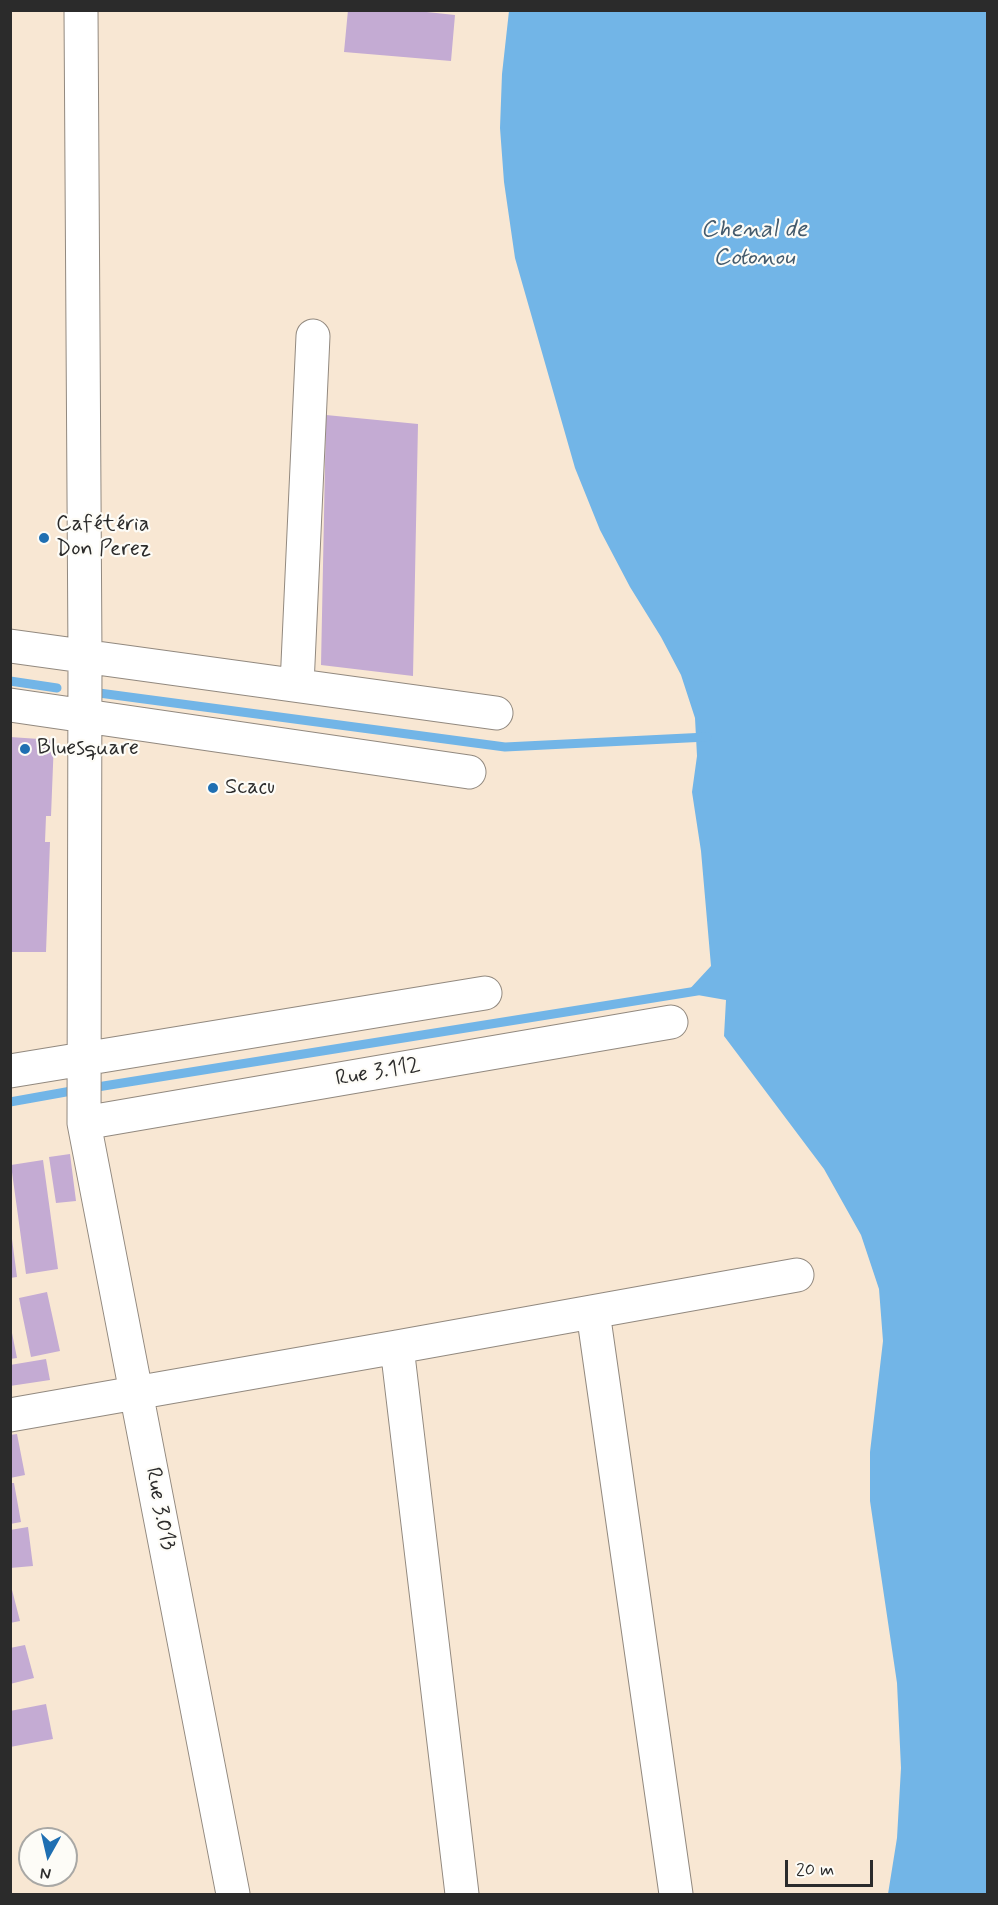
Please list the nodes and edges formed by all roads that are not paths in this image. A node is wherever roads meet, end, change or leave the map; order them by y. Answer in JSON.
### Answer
{"nodes":[{"id":1,"x":81,"y":10,"type":"edge"},
{"id":2,"x":313,"y":336,"type":"dead end"},
{"id":3,"x":10,"y":646,"type":"edge"},
{"id":4,"x":85,"y":657,"type":"junction"},
{"id":5,"x":297,"y":686,"type":"junction"},
{"id":6,"x":10,"y":705,"type":"edge"},
{"id":7,"x":496,"y":713,"type":"dead end"},
{"id":8,"x":85,"y":716,"type":"junction"},
{"id":9,"x":469,"y":772,"type":"dead end"},
{"id":10,"x":485,"y":993,"type":"dead end"},
{"id":11,"x":671,"y":1022,"type":"dead end"},
{"id":12,"x":84,"y":1058,"type":"junction"},
{"id":13,"x":10,"y":1071,"type":"edge"},
{"id":14,"x":84,"y":1123,"type":"junction"},
{"id":15,"x":797,"y":1275,"type":"dead end"},
{"id":16,"x":593,"y":1312,"type":"junction"},
{"id":17,"x":397,"y":1347,"type":"junction"},
{"id":18,"x":136,"y":1393,"type":"junction"},
{"id":19,"x":10,"y":1415,"type":"edge"},
{"id":20,"x":233,"y":1894,"type":"edge"},
{"id":21,"x":462,"y":1894,"type":"edge"},
{"id":22,"x":676,"y":1894,"type":"edge"}],
"edges":[{"from":1,"to":4,"type":"street","name":"Rue 3.013"},
{"from":2,"to":5,"type":"street"},
{"from":3,"to":4,"type":"street"},
{"from":4,"to":5,"type":"street"},
{"from":4,"to":8,"type":"street","name":"Rue 3.013"},
{"from":5,"to":7,"type":"street"},
{"from":6,"to":8,"type":"street"},
{"from":8,"to":9,"type":"street"},
{"from":8,"to":12,"type":"street","name":"Rue 3.013"},
{"from":10,"to":12,"type":"street"},
{"from":11,"to":14,"type":"street","name":"Rue 3.112"},
{"from":12,"to":13,"type":"street"},
{"from":12,"to":14,"type":"street","name":"Rue 3.013"},
{"from":14,"to":18,"type":"street","name":"Rue 3.013"},
{"from":15,"to":16,"type":"street"},
{"from":16,"to":17,"type":"street"},
{"from":16,"to":22,"type":"street"},
{"from":17,"to":18,"type":"street"},
{"from":17,"to":21,"type":"street"},
{"from":18,"to":19,"type":"street"},
{"from":18,"to":20,"type":"street","name":"Rue 3.013"}]}
